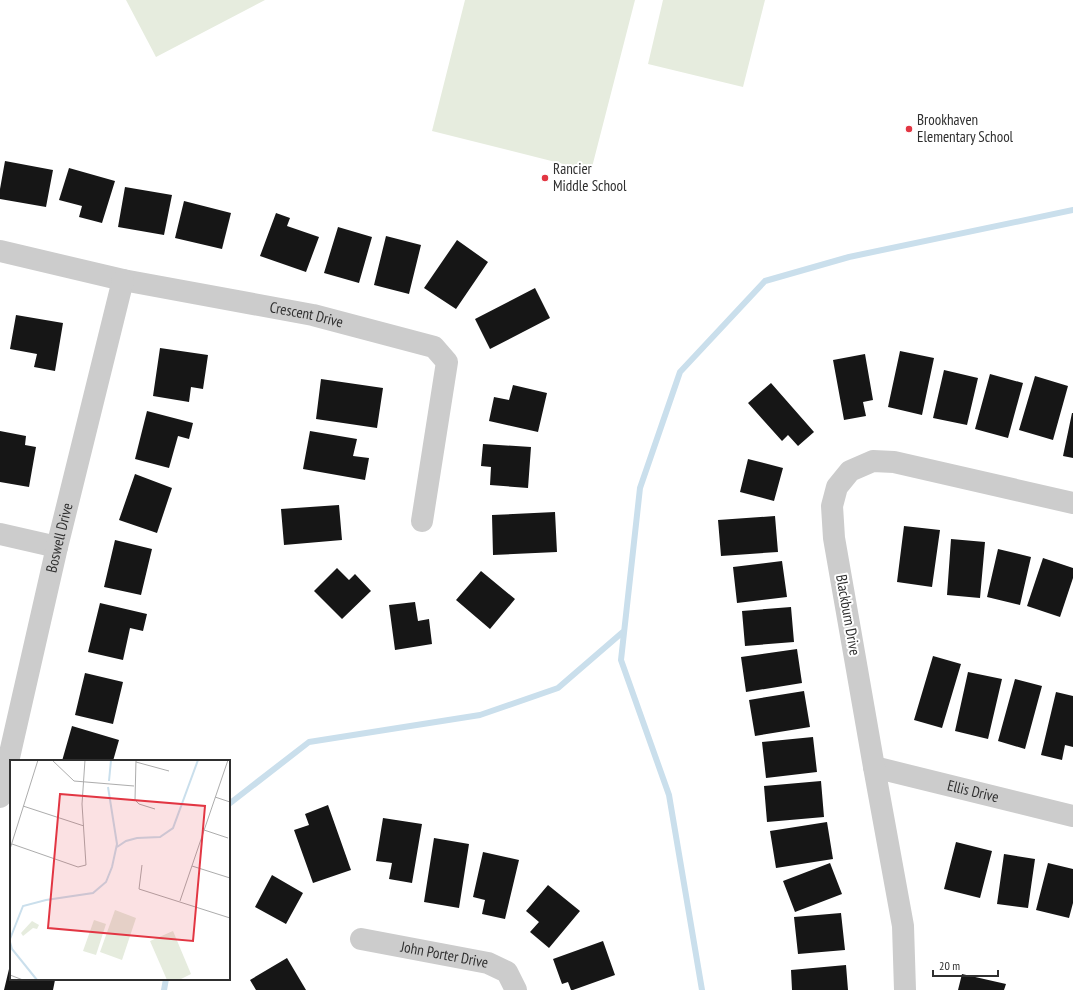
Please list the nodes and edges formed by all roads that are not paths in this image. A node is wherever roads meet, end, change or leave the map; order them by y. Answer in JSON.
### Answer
{"nodes":[{"id":1,"x":0,"y":251,"type":"edge"},
{"id":2,"x":123,"y":280,"type":"junction"},
{"id":3,"x":1073,"y":503,"type":"edge"},
{"id":4,"x":422,"y":521,"type":"dead end"},
{"id":5,"x":0,"y":534,"type":"edge"},
{"id":6,"x":57,"y":548,"type":"junction"},
{"id":7,"x":874,"y":767,"type":"junction"},
{"id":8,"x":0,"y":797,"type":"edge"},
{"id":9,"x":1073,"y":816,"type":"edge"},
{"id":10,"x":361,"y":938,"type":"dead end"},
{"id":11,"x":516,"y":990,"type":"edge"},
{"id":12,"x":905,"y":990,"type":"edge"}],
"edges":[{"from":1,"to":2,"type":"street","name":"Crescent Drive"},
{"from":2,"to":4,"type":"street","name":"Crescent Drive"},
{"from":2,"to":6,"type":"street","name":"Boswell Drive"},
{"from":3,"to":7,"type":"street","name":"Blackburn Drive"},
{"from":5,"to":6,"type":"street"},
{"from":6,"to":8,"type":"street","name":"Boswell Drive"},
{"from":7,"to":9,"type":"street","name":"Ellis Drive"},
{"from":7,"to":12,"type":"street","name":"Blackburn Drive"},
{"from":10,"to":11,"type":"street","name":"John Porter Drive"}]}
